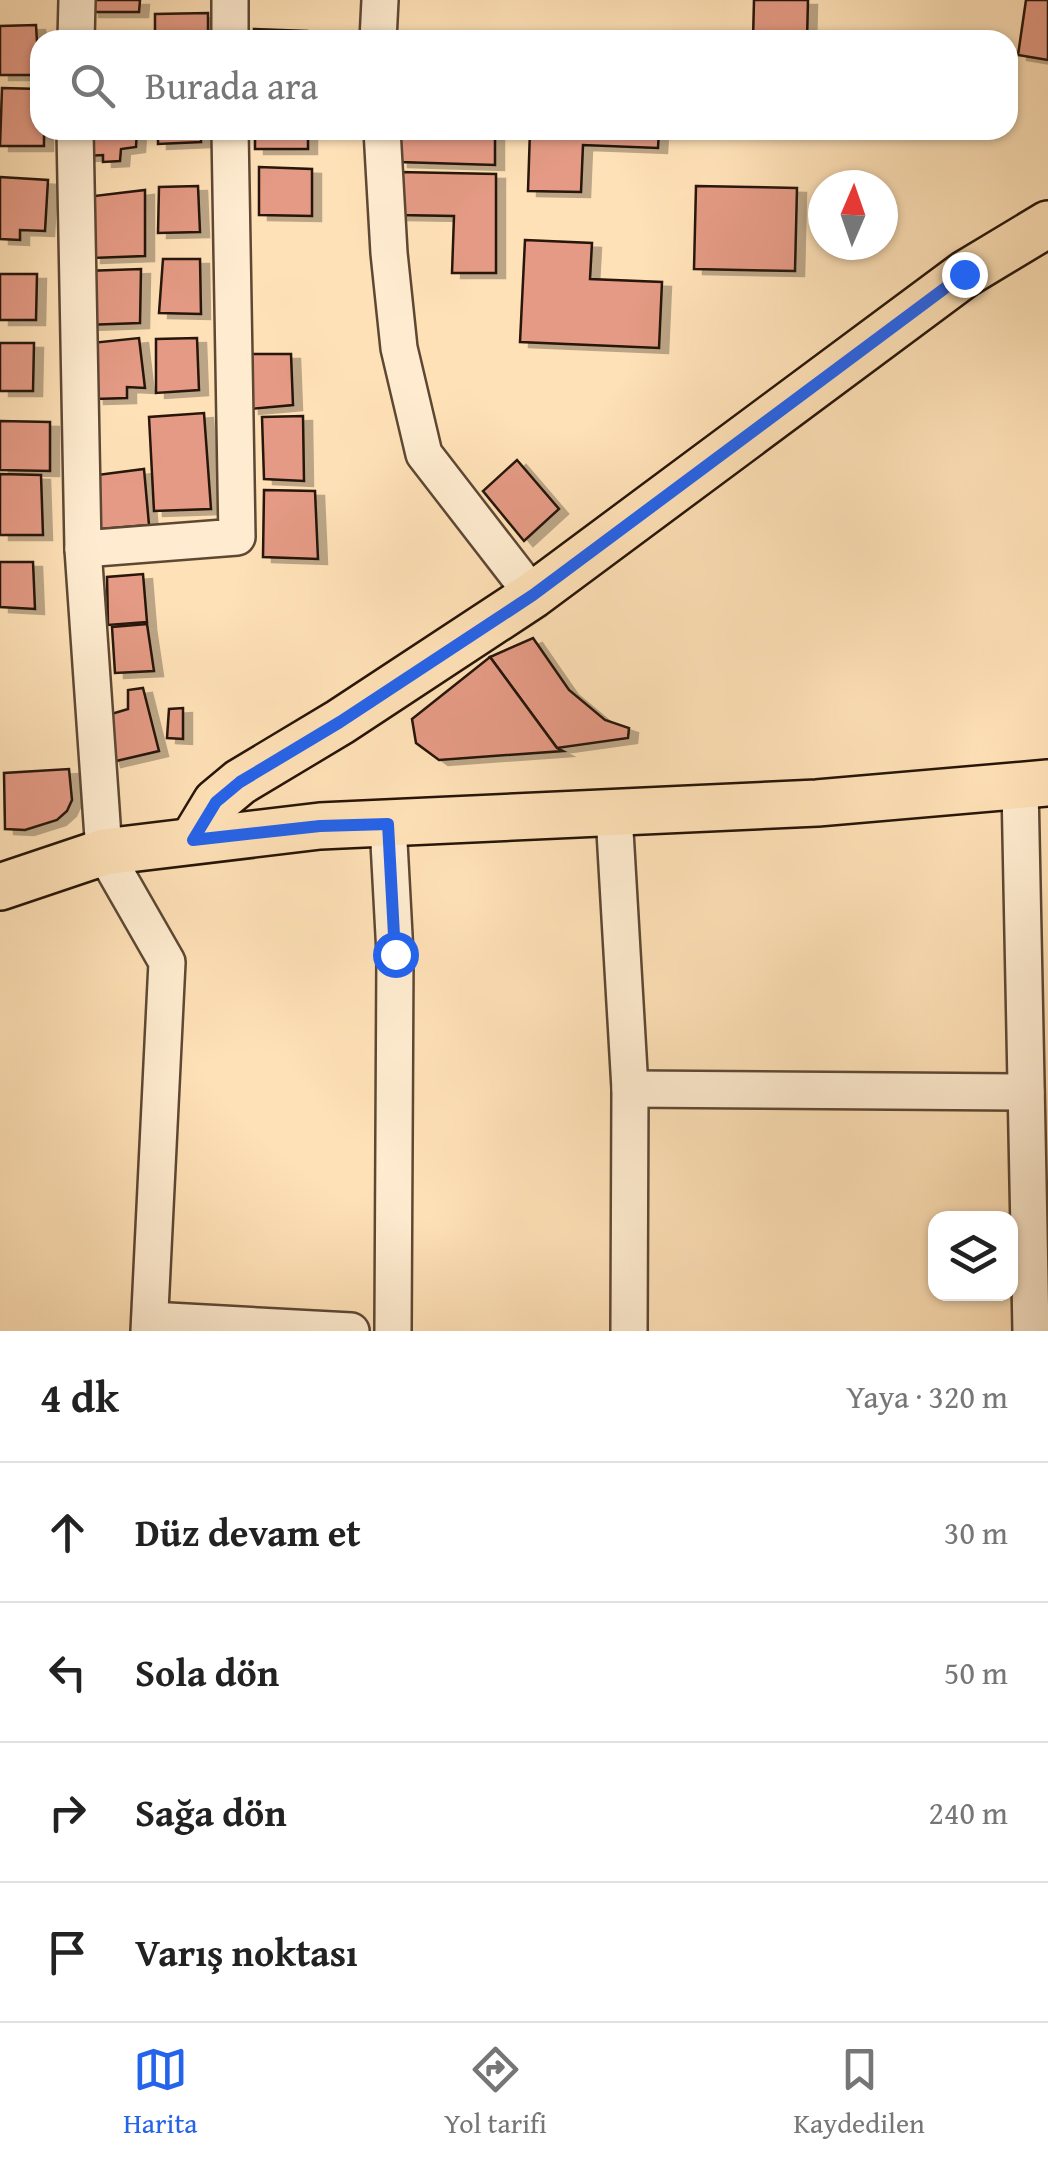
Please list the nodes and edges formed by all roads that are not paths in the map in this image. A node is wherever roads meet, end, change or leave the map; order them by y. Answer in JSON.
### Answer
{"nodes":[{"id":1,"x":77,"y":0,"type":"edge"},
{"id":2,"x":230,"y":0,"type":"edge"},
{"id":3,"x":380,"y":0,"type":"edge"},
{"id":4,"x":76,"y":30,"type":"edge"},
{"id":5,"x":230,"y":30,"type":"edge"},
{"id":6,"x":378,"y":30,"type":"edge"},
{"id":7,"x":75,"y":140,"type":"edge"},
{"id":8,"x":230,"y":140,"type":"edge"},
{"id":9,"x":383,"y":140,"type":"edge"},
{"id":10,"x":1048,"y":224,"type":"edge"},
{"id":11,"x":83,"y":550,"type":"junction"},
{"id":12,"x":533,"y":595,"type":"junction"},
{"id":13,"x":1034,"y":785,"type":"edge"},
{"id":14,"x":614,"y":814,"type":"junction"},
{"id":15,"x":388,"y":824,"type":"junction"},
{"id":16,"x":193,"y":840,"type":"junction"},
{"id":17,"x":104,"y":852,"type":"junction"},
{"id":18,"x":0,"y":887,"type":"edge"},
{"id":19,"x":630,"y":1089,"type":"junction"},
{"id":20,"x":1026,"y":1092,"type":"junction"},
{"id":21,"x":150,"y":1325,"type":"edge"},
{"id":22,"x":352,"y":1331,"type":"edge"},
{"id":23,"x":393,"y":1331,"type":"edge"},
{"id":24,"x":629,"y":1331,"type":"edge"},
{"id":25,"x":1030,"y":1331,"type":"edge"}],
"edges":[{"from":1,"to":4,"type":"street"},
{"from":2,"to":5,"type":"street"},
{"from":3,"to":6,"type":"street"},
{"from":7,"to":11,"type":"street"},
{"from":8,"to":11,"type":"street"},
{"from":9,"to":12,"type":"street"},
{"from":10,"to":12,"type":"main road"},
{"from":11,"to":17,"type":"street"},
{"from":12,"to":16,"type":"main road"},
{"from":13,"to":14,"type":"main road"},
{"from":13,"to":20,"type":"street"},
{"from":14,"to":15,"type":"main road"},
{"from":14,"to":19,"type":"street"},
{"from":15,"to":16,"type":"main road"},
{"from":15,"to":23,"type":"street"},
{"from":16,"to":17,"type":"main road"},
{"from":17,"to":18,"type":"main road"},
{"from":17,"to":21,"type":"street"},
{"from":19,"to":20,"type":"street"},
{"from":19,"to":24,"type":"street"},
{"from":20,"to":25,"type":"street"},
{"from":21,"to":22,"type":"street"}]}
